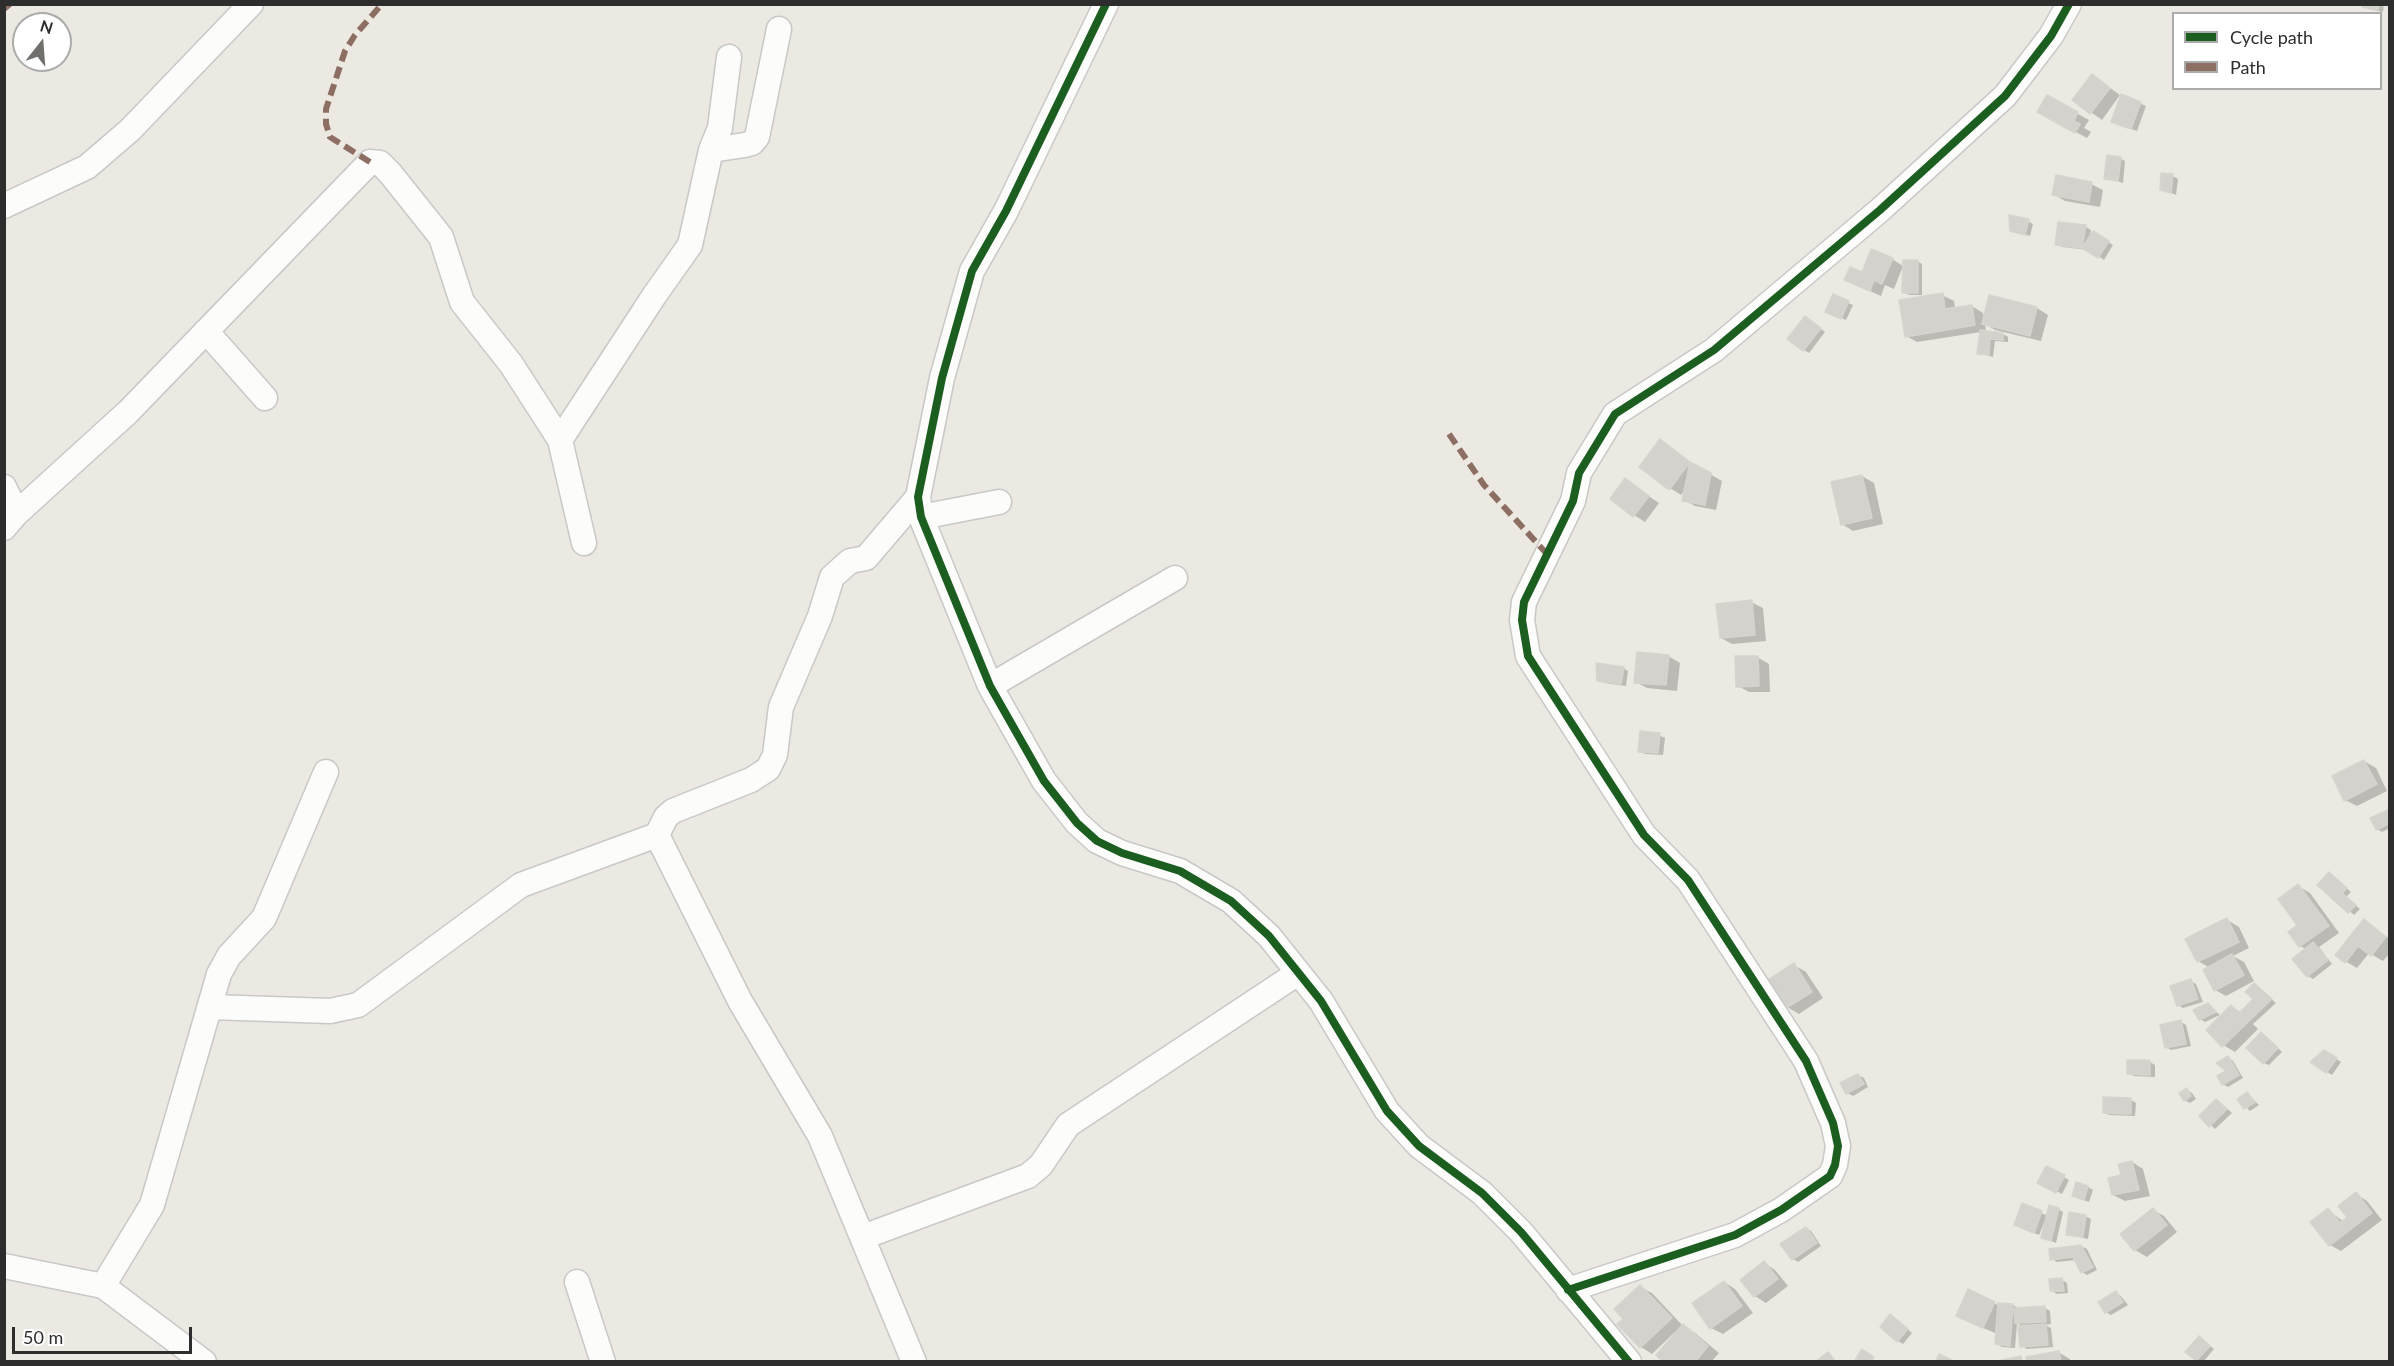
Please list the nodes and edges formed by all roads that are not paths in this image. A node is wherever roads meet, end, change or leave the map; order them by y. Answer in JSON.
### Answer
{"nodes":[{"id":1,"x":251,"y":4,"type":"edge"},
{"id":2,"x":1106,"y":4,"type":"edge"},
{"id":3,"x":2069,"y":4,"type":"edge"},
{"id":4,"x":779,"y":29,"type":"dead end"},
{"id":5,"x":729,"y":57,"type":"dead end"},
{"id":6,"x":711,"y":150,"type":"junction"},
{"id":7,"x":4,"y":206,"type":"edge"},
{"id":8,"x":206,"y":331,"type":"junction"},
{"id":9,"x":265,"y":398,"type":"dead end"},
{"id":10,"x":560,"y":440,"type":"junction"},
{"id":11,"x":4,"y":487,"type":"edge"},
{"id":12,"x":999,"y":502,"type":"dead end"},
{"id":13,"x":920,"y":507,"type":"junction"},
{"id":14,"x":11,"y":520,"type":"edge"},
{"id":15,"x":584,"y":543,"type":"dead end"},
{"id":16,"x":1175,"y":578,"type":"dead end"},
{"id":17,"x":990,"y":686,"type":"junction"},
{"id":18,"x":327,"y":772,"type":"dead end"},
{"id":19,"x":657,"y":835,"type":"junction"},
{"id":20,"x":1298,"y":973,"type":"junction"},
{"id":21,"x":210,"y":1007,"type":"junction"},
{"id":22,"x":863,"y":1238,"type":"junction"},
{"id":23,"x":4,"y":1266,"type":"edge"},
{"id":24,"x":577,"y":1282,"type":"dead end"},
{"id":25,"x":103,"y":1286,"type":"junction"},
{"id":26,"x":1568,"y":1290,"type":"junction"},
{"id":27,"x":204,"y":1362,"type":"edge"},
{"id":28,"x":603,"y":1362,"type":"edge"},
{"id":29,"x":914,"y":1362,"type":"edge"},
{"id":30,"x":1629,"y":1362,"type":"edge"}],
"edges":[{"from":1,"to":7,"type":"street"},
{"from":2,"to":13,"type":"street"},
{"from":3,"to":26,"type":"street"},
{"from":4,"to":6,"type":"street"},
{"from":5,"to":6,"type":"street"},
{"from":6,"to":10,"type":"street"},
{"from":8,"to":9,"type":"street"},
{"from":8,"to":10,"type":"street"},
{"from":8,"to":14,"type":"street"},
{"from":10,"to":15,"type":"street"},
{"from":11,"to":14,"type":"street"},
{"from":12,"to":13,"type":"street"},
{"from":13,"to":17,"type":"street"},
{"from":13,"to":19,"type":"street"},
{"from":16,"to":17,"type":"street"},
{"from":17,"to":20,"type":"street"},
{"from":18,"to":21,"type":"street"},
{"from":19,"to":21,"type":"street"},
{"from":19,"to":22,"type":"street"},
{"from":20,"to":22,"type":"street"},
{"from":20,"to":26,"type":"street"},
{"from":21,"to":25,"type":"street"},
{"from":22,"to":29,"type":"street"},
{"from":23,"to":25,"type":"street"},
{"from":24,"to":28,"type":"street"},
{"from":25,"to":27,"type":"street"},
{"from":26,"to":30,"type":"street"}]}
